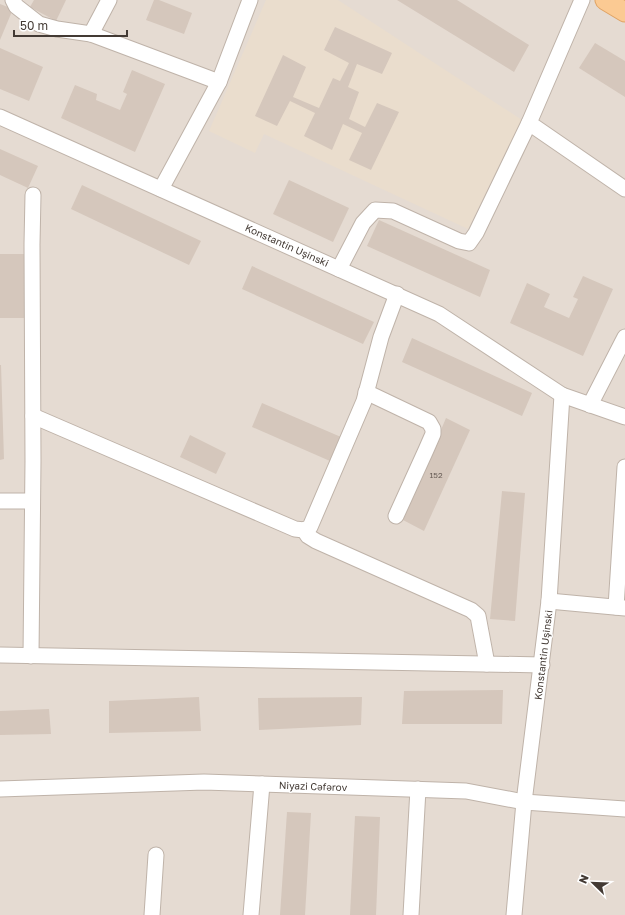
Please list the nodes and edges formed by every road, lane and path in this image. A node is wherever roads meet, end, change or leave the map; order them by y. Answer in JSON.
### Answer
{"nodes":[{"id":1,"x":13,"y":0,"type":"edge"},
{"id":2,"x":109,"y":0,"type":"edge"},
{"id":3,"x":250,"y":0,"type":"edge"},
{"id":4,"x":582,"y":0,"type":"edge"},
{"id":5,"x":605,"y":0,"type":"edge"},
{"id":6,"x":625,"y":12,"type":"edge"},
{"id":7,"x":91,"y":34,"type":"junction"},
{"id":8,"x":219,"y":82,"type":"junction"},
{"id":9,"x":0,"y":117,"type":"edge"},
{"id":10,"x":529,"y":123,"type":"junction"},
{"id":11,"x":161,"y":189,"type":"junction"},
{"id":12,"x":625,"y":189,"type":"edge"},
{"id":13,"x":33,"y":195,"type":"dead end"},
{"id":14,"x":339,"y":269,"type":"junction"},
{"id":15,"x":396,"y":294,"type":"junction"},
{"id":16,"x":625,"y":337,"type":"edge"},
{"id":17,"x":366,"y":392,"type":"junction"},
{"id":18,"x":562,"y":395,"type":"junction"},
{"id":19,"x":590,"y":405,"type":"junction"},
{"id":20,"x":33,"y":416,"type":"junction"},
{"id":21,"x":625,"y":417,"type":"edge"},
{"id":22,"x":625,"y":467,"type":"edge"},
{"id":23,"x":0,"y":501,"type":"edge"},
{"id":24,"x":32,"y":501,"type":"junction"},
{"id":25,"x":396,"y":516,"type":"dead end"},
{"id":26,"x":304,"y":530,"type":"junction"},
{"id":27,"x":549,"y":601,"type":"junction"},
{"id":28,"x":620,"y":608,"type":"edge"},
{"id":29,"x":0,"y":655,"type":"edge"},
{"id":30,"x":31,"y":656,"type":"junction"},
{"id":31,"x":487,"y":664,"type":"junction"},
{"id":32,"x":542,"y":665,"type":"junction"},
{"id":33,"x":262,"y":784,"type":"junction"},
{"id":34,"x":0,"y":789,"type":"edge"},
{"id":35,"x":418,"y":789,"type":"junction"},
{"id":36,"x":524,"y":802,"type":"junction"},
{"id":37,"x":625,"y":809,"type":"edge"},
{"id":38,"x":156,"y":855,"type":"dead end"},
{"id":39,"x":152,"y":915,"type":"edge"},
{"id":40,"x":251,"y":915,"type":"edge"},
{"id":41,"x":411,"y":915,"type":"edge"},
{"id":42,"x":514,"y":915,"type":"edge"}],
"edges":[{"from":1,"to":7,"type":"street"},
{"from":2,"to":7,"type":"street"},
{"from":3,"to":8,"type":"street"},
{"from":4,"to":10,"type":"street"},
{"from":5,"to":6,"type":"main road"},
{"from":7,"to":8,"type":"street"},
{"from":8,"to":11,"type":"street"},
{"from":9,"to":11,"type":"street","name":"Konstantin Uşinski"},
{"from":10,"to":12,"type":"street"},
{"from":10,"to":14,"type":"street"},
{"from":11,"to":14,"type":"street","name":"Konstantin Uşinski"},
{"from":13,"to":20,"type":"street"},
{"from":14,"to":15,"type":"street","name":"Konstantin Uşinski"},
{"from":15,"to":17,"type":"street"},
{"from":15,"to":18,"type":"street","name":"Konstantin Uşinski"},
{"from":16,"to":19,"type":"street"},
{"from":17,"to":25,"type":"street"},
{"from":17,"to":26,"type":"street"},
{"from":18,"to":19,"type":"street","name":"Konstantin Uşinski"},
{"from":18,"to":27,"type":"street","name":"Konstantin Uşinski"},
{"from":19,"to":21,"type":"street","name":"Konstantin Uşinski"},
{"from":20,"to":24,"type":"street"},
{"from":20,"to":26,"type":"street"},
{"from":22,"to":28,"type":"street"},
{"from":23,"to":24,"type":"street"},
{"from":24,"to":30,"type":"street"},
{"from":26,"to":31,"type":"street"},
{"from":27,"to":28,"type":"street"},
{"from":27,"to":32,"type":"street","name":"Konstantin Uşinski"},
{"from":29,"to":30,"type":"street"},
{"from":30,"to":31,"type":"street"},
{"from":31,"to":32,"type":"street"},
{"from":32,"to":36,"type":"street","name":"Konstantin Uşinski"},
{"from":33,"to":34,"type":"street","name":"Niyazi Cəfərov"},
{"from":33,"to":35,"type":"street","name":"Niyazi Cəfərov"},
{"from":33,"to":40,"type":"street"},
{"from":35,"to":36,"type":"street","name":"Niyazi Cəfərov"},
{"from":35,"to":41,"type":"street"},
{"from":36,"to":37,"type":"street","name":"Niyazi Cəfərov"},
{"from":36,"to":42,"type":"street","name":"Konstantin Uşinski"},
{"from":38,"to":39,"type":"street"}]}
